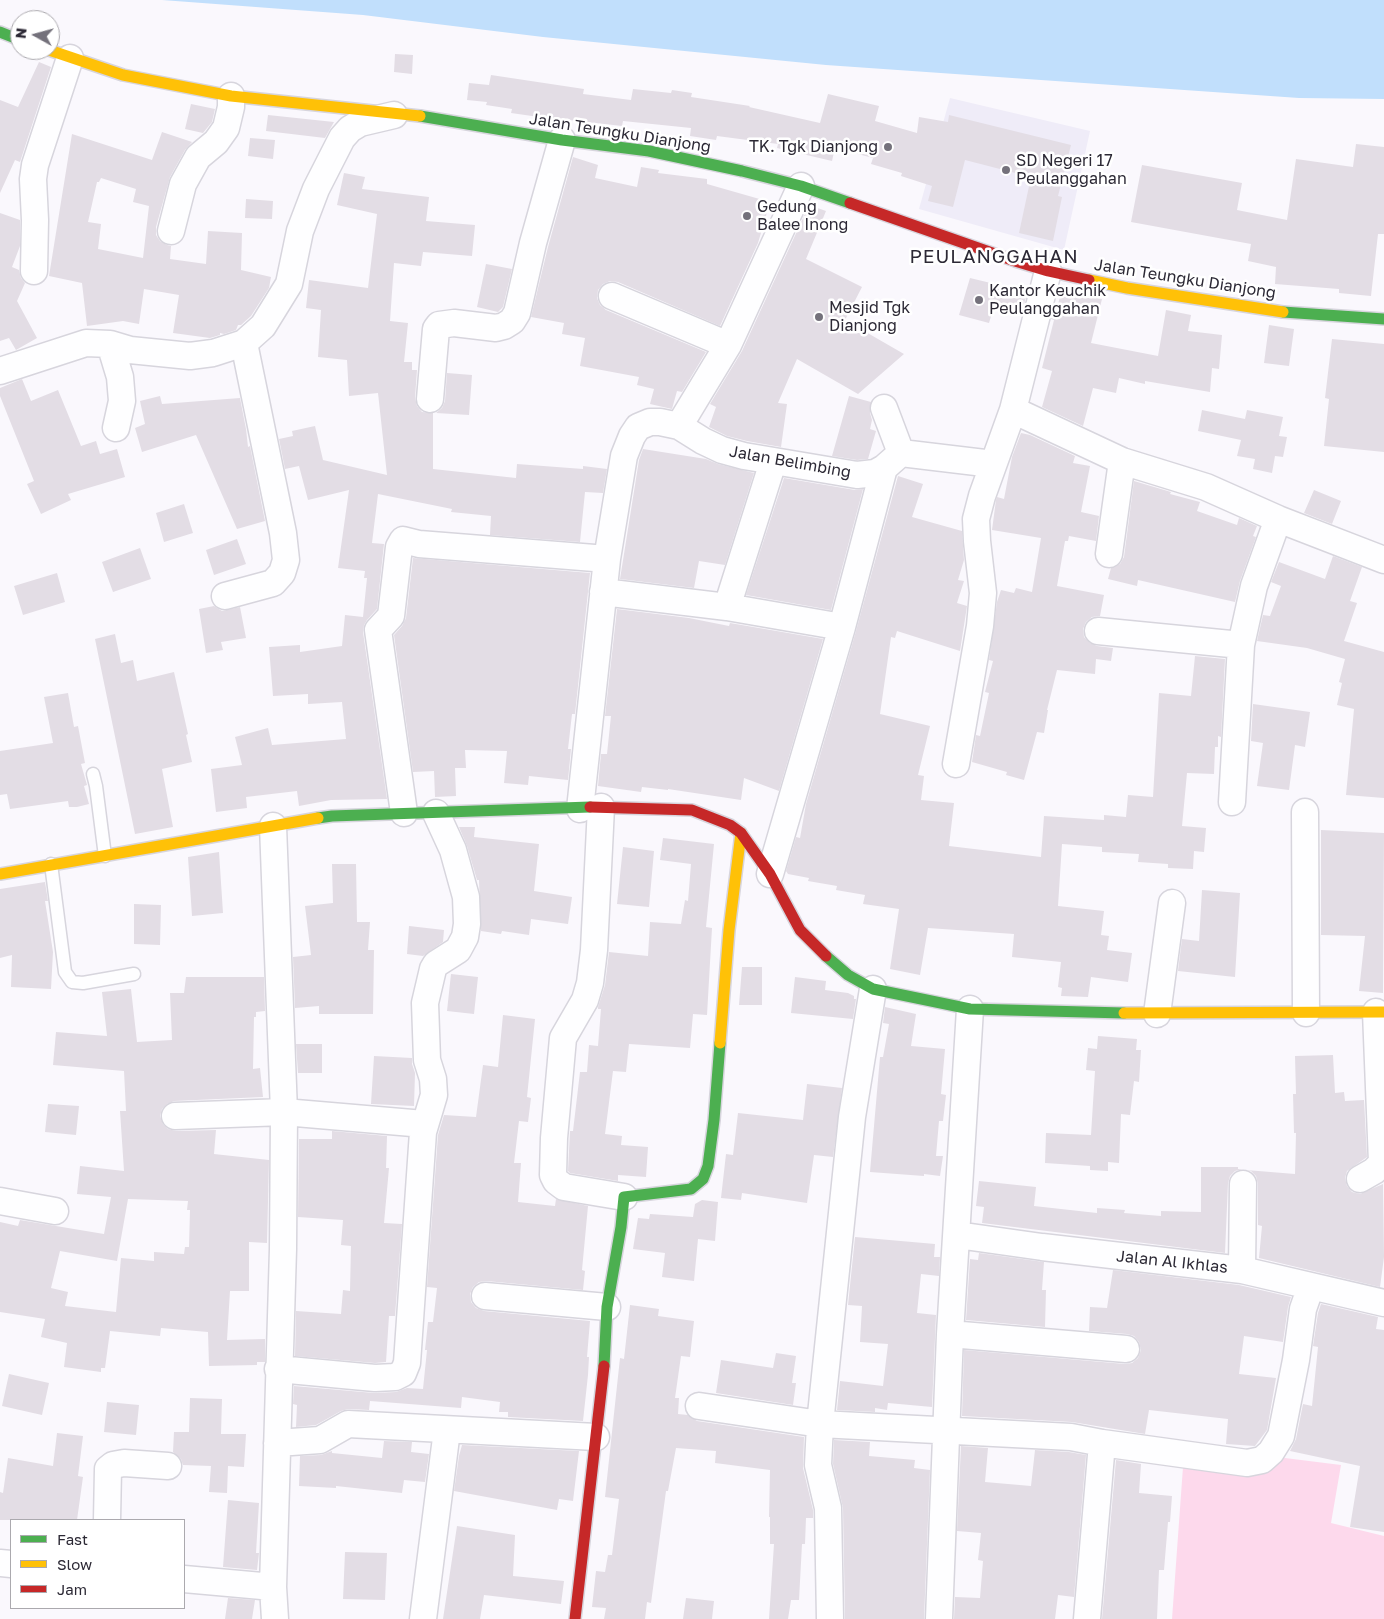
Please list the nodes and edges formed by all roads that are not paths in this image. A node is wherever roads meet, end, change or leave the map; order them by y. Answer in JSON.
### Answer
{"nodes":[{"id":1,"x":60,"y":54,"type":"edge"},
{"id":2,"x":58,"y":60,"type":"edge"},
{"id":3,"x":231,"y":96,"type":"junction"},
{"id":4,"x":402,"y":113,"type":"junction"},
{"id":5,"x":562,"y":140,"type":"junction"},
{"id":6,"x":801,"y":186,"type":"junction"},
{"id":7,"x":171,"y":231,"type":"dead end"},
{"id":8,"x":34,"y":271,"type":"dead end"},
{"id":9,"x":1048,"y":271,"type":"junction"},
{"id":10,"x":612,"y":296,"type":"dead end"},
{"id":11,"x":1384,"y":319,"type":"edge"},
{"id":12,"x":244,"y":343,"type":"junction"},
{"id":13,"x":110,"y":344,"type":"junction"},
{"id":14,"x":728,"y":345,"type":"junction"},
{"id":15,"x":0,"y":371,"type":"edge"},
{"id":16,"x":430,"y":400,"type":"dead end"},
{"id":17,"x":884,"y":408,"type":"dead end"},
{"id":18,"x":1013,"y":410,"type":"junction"},
{"id":19,"x":680,"y":426,"type":"junction"},
{"id":20,"x":116,"y":428,"type":"dead end"},
{"id":21,"x":892,"y":460,"type":"junction"},
{"id":22,"x":774,"y":462,"type":"junction"},
{"id":23,"x":1122,"y":462,"type":"junction"},
{"id":24,"x":993,"y":464,"type":"junction"},
{"id":25,"x":1278,"y":519,"type":"junction"},
{"id":26,"x":1108,"y":554,"type":"dead end"},
{"id":27,"x":607,"y":559,"type":"junction"},
{"id":28,"x":1384,"y":560,"type":"edge"},
{"id":29,"x":603,"y":592,"type":"junction"},
{"id":30,"x":225,"y":596,"type":"dead end"},
{"id":31,"x":728,"y":607,"type":"junction"},
{"id":32,"x":842,"y":626,"type":"junction"},
{"id":33,"x":1098,"y":630,"type":"dead end"},
{"id":34,"x":1241,"y":646,"type":"junction"},
{"id":35,"x":956,"y":764,"type":"dead end"},
{"id":36,"x":92,"y":774,"type":"dead end"},
{"id":37,"x":1232,"y":802,"type":"dead end"},
{"id":38,"x":591,"y":808,"type":"junction"},
{"id":39,"x":1305,"y":812,"type":"dead end"},
{"id":40,"x":404,"y":813,"type":"junction"},
{"id":41,"x":436,"y":813,"type":"junction"},
{"id":42,"x":273,"y":826,"type":"junction"},
{"id":43,"x":741,"y":833,"type":"junction"},
{"id":44,"x":105,"y":856,"type":"junction"},
{"id":45,"x":51,"y":864,"type":"junction"},
{"id":46,"x":0,"y":874,"type":"edge"},
{"id":47,"x":770,"y":874,"type":"junction"},
{"id":48,"x":1172,"y":903,"type":"dead end"},
{"id":49,"x":134,"y":974,"type":"dead end"},
{"id":50,"x":873,"y":989,"type":"junction"},
{"id":51,"x":970,"y":1009,"type":"junction"},
{"id":52,"x":1380,"y":1012,"type":"edge"},
{"id":53,"x":1306,"y":1013,"type":"junction"},
{"id":54,"x":1157,"y":1014,"type":"junction"},
{"id":55,"x":284,"y":1112,"type":"junction"},
{"id":56,"x":174,"y":1116,"type":"dead end"},
{"id":57,"x":424,"y":1124,"type":"junction"},
{"id":58,"x":1360,"y":1179,"type":"dead end"},
{"id":59,"x":1243,"y":1184,"type":"dead end"},
{"id":60,"x":624,"y":1197,"type":"junction"},
{"id":61,"x":0,"y":1201,"type":"edge"},
{"id":62,"x":55,"y":1211,"type":"dead end"},
{"id":63,"x":957,"y":1234,"type":"junction"},
{"id":64,"x":1242,"y":1270,"type":"junction"},
{"id":65,"x":1311,"y":1286,"type":"junction"},
{"id":66,"x":486,"y":1296,"type":"dead end"},
{"id":67,"x":1384,"y":1303,"type":"edge"},
{"id":68,"x":607,"y":1307,"type":"junction"},
{"id":69,"x":950,"y":1334,"type":"junction"},
{"id":70,"x":1126,"y":1349,"type":"dead end"},
{"id":71,"x":278,"y":1369,"type":"junction"},
{"id":72,"x":699,"y":1406,"type":"dead end"},
{"id":73,"x":820,"y":1424,"type":"junction"},
{"id":74,"x":446,"y":1430,"type":"junction"},
{"id":75,"x":948,"y":1430,"type":"junction"},
{"id":76,"x":596,"y":1437,"type":"junction"},
{"id":77,"x":277,"y":1443,"type":"junction"},
{"id":78,"x":1102,"y":1443,"type":"junction"},
{"id":79,"x":168,"y":1466,"type":"dead end"},
{"id":80,"x":107,"y":1519,"type":"edge"},
{"id":81,"x":185,"y":1579,"type":"edge"},
{"id":82,"x":273,"y":1587,"type":"junction"},
{"id":83,"x":275,"y":1619,"type":"edge"},
{"id":84,"x":423,"y":1619,"type":"edge"},
{"id":85,"x":575,"y":1619,"type":"edge"},
{"id":86,"x":830,"y":1619,"type":"edge"},
{"id":87,"x":939,"y":1619,"type":"edge"},
{"id":88,"x":1087,"y":1619,"type":"edge"}],
"edges":[{"from":1,"to":3,"type":"street","name":"Jalan Teungku Dianjong"},
{"from":2,"to":8,"type":"street"},
{"from":3,"to":4,"type":"street","name":"Jalan Teungku Dianjong"},
{"from":3,"to":7,"type":"street"},
{"from":4,"to":5,"type":"street","name":"Jalan Teungku Dianjong"},
{"from":4,"to":12,"type":"street"},
{"from":5,"to":6,"type":"street","name":"Jalan Teungku Dianjong"},
{"from":5,"to":16,"type":"street"},
{"from":6,"to":9,"type":"street","name":"Jalan Teungku Dianjong"},
{"from":6,"to":14,"type":"street"},
{"from":9,"to":11,"type":"street","name":"Jalan Teungku Dianjong"},
{"from":9,"to":18,"type":"street"},
{"from":10,"to":14,"type":"street"},
{"from":12,"to":13,"type":"street"},
{"from":12,"to":30,"type":"street"},
{"from":13,"to":15,"type":"street"},
{"from":13,"to":20,"type":"street"},
{"from":14,"to":19,"type":"street"},
{"from":17,"to":21,"type":"street"},
{"from":18,"to":23,"type":"street"},
{"from":18,"to":24,"type":"street"},
{"from":19,"to":22,"type":"street","name":"Jalan Belimbing"},
{"from":19,"to":27,"type":"street"},
{"from":21,"to":22,"type":"street","name":"Jalan Belimbing"},
{"from":21,"to":24,"type":"street"},
{"from":21,"to":32,"type":"street"},
{"from":22,"to":31,"type":"street"},
{"from":23,"to":25,"type":"street"},
{"from":23,"to":26,"type":"street"},
{"from":24,"to":35,"type":"street"},
{"from":25,"to":28,"type":"street"},
{"from":25,"to":34,"type":"street"},
{"from":27,"to":29,"type":"street"},
{"from":27,"to":40,"type":"street"},
{"from":29,"to":31,"type":"street"},
{"from":29,"to":38,"type":"street"},
{"from":31,"to":32,"type":"street"},
{"from":32,"to":47,"type":"street"},
{"from":33,"to":34,"type":"street"},
{"from":34,"to":37,"type":"street"},
{"from":36,"to":44,"type":"lane"},
{"from":38,"to":41,"type":"street"},
{"from":38,"to":43,"type":"street"},
{"from":38,"to":60,"type":"street"},
{"from":39,"to":53,"type":"street"},
{"from":40,"to":41,"type":"street"},
{"from":40,"to":42,"type":"street"},
{"from":41,"to":57,"type":"street"},
{"from":42,"to":44,"type":"street"},
{"from":42,"to":55,"type":"street"},
{"from":43,"to":47,"type":"street"},
{"from":43,"to":60,"type":"street"},
{"from":44,"to":45,"type":"street"},
{"from":45,"to":46,"type":"street"},
{"from":45,"to":49,"type":"lane"},
{"from":47,"to":50,"type":"street"},
{"from":48,"to":54,"type":"street"},
{"from":50,"to":51,"type":"street"},
{"from":50,"to":73,"type":"street"},
{"from":51,"to":54,"type":"street"},
{"from":51,"to":63,"type":"street"},
{"from":52,"to":53,"type":"street"},
{"from":52,"to":58,"type":"street"},
{"from":53,"to":54,"type":"street"},
{"from":55,"to":56,"type":"street"},
{"from":55,"to":57,"type":"street"},
{"from":55,"to":71,"type":"street"},
{"from":57,"to":71,"type":"street"},
{"from":59,"to":64,"type":"street"},
{"from":60,"to":68,"type":"street"},
{"from":61,"to":62,"type":"street"},
{"from":63,"to":64,"type":"street","name":"Jalan Al Ikhlas"},
{"from":63,"to":69,"type":"street"},
{"from":64,"to":65,"type":"street","name":"Jalan Al Ikhlas"},
{"from":65,"to":67,"type":"street","name":"Jalan Al Ikhlas"},
{"from":65,"to":78,"type":"street"},
{"from":66,"to":68,"type":"street"},
{"from":68,"to":76,"type":"street"},
{"from":69,"to":70,"type":"street"},
{"from":69,"to":75,"type":"street"},
{"from":71,"to":77,"type":"street"},
{"from":72,"to":73,"type":"street"},
{"from":73,"to":75,"type":"street"},
{"from":73,"to":86,"type":"street"},
{"from":74,"to":76,"type":"street"},
{"from":74,"to":77,"type":"street"},
{"from":74,"to":84,"type":"street"},
{"from":75,"to":78,"type":"street"},
{"from":75,"to":87,"type":"street"},
{"from":76,"to":85,"type":"street"},
{"from":77,"to":82,"type":"street"},
{"from":78,"to":88,"type":"street"},
{"from":79,"to":80,"type":"street"},
{"from":81,"to":82,"type":"street"},
{"from":82,"to":83,"type":"street"}]}
